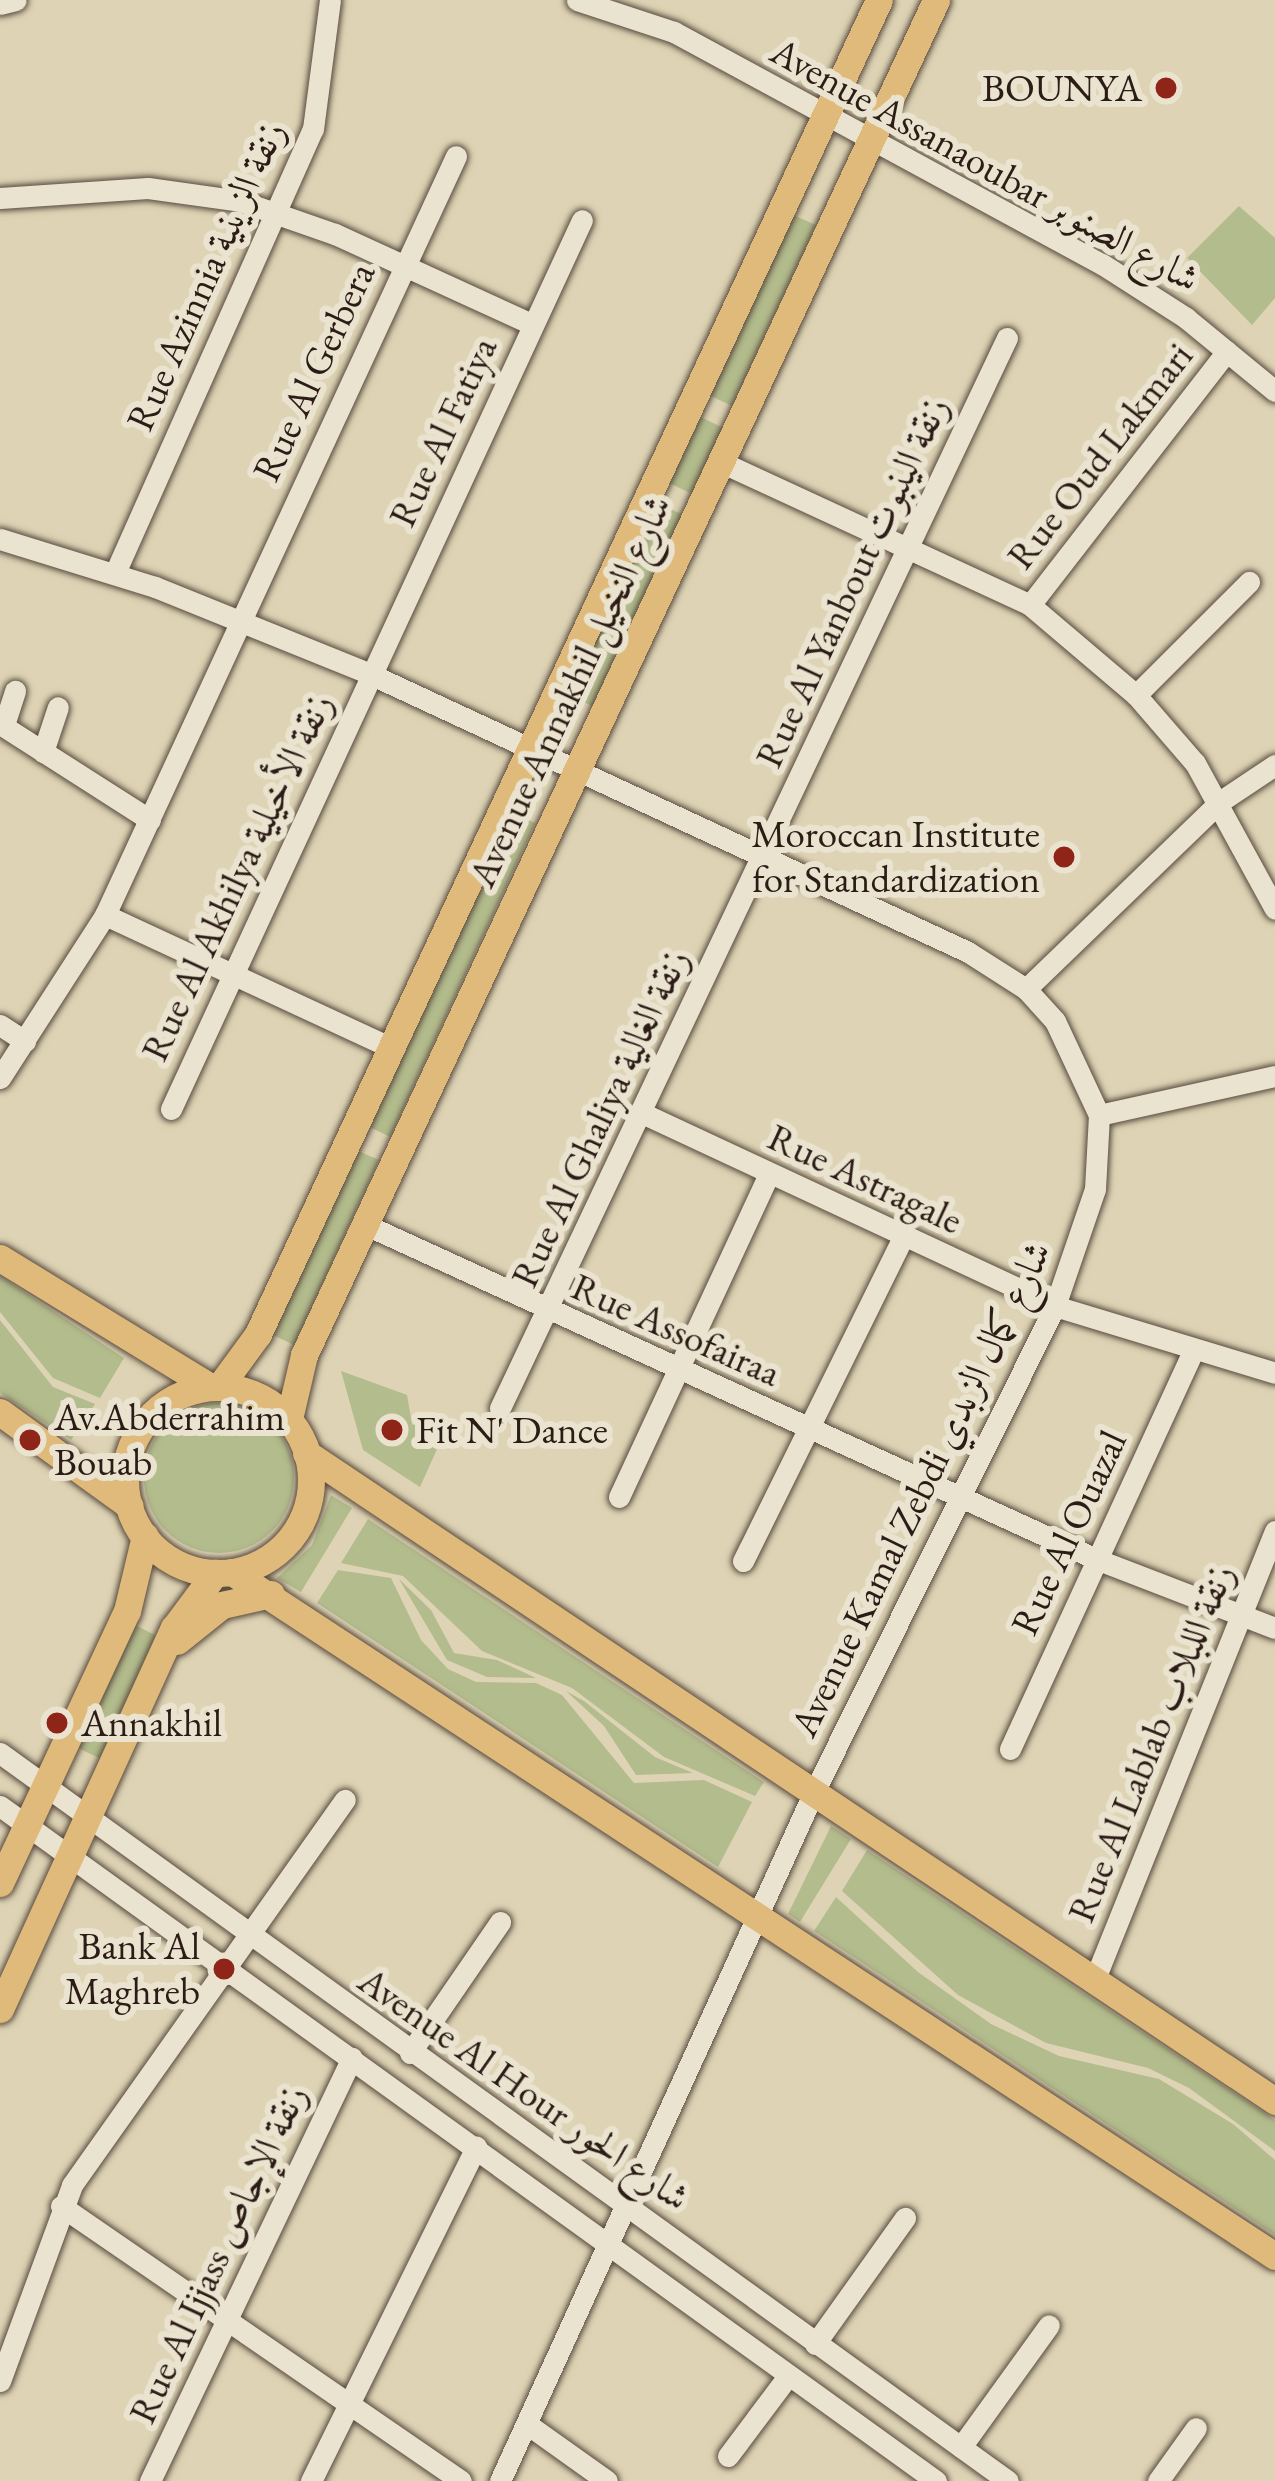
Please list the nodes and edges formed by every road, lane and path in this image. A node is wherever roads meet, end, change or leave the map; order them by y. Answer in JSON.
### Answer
{"nodes":[{"id":1,"x":16,"y":0,"type":"edge"},
{"id":2,"x":330,"y":0,"type":"edge"},
{"id":3,"x":577,"y":0,"type":"edge"},
{"id":4,"x":878,"y":0,"type":"edge"},
{"id":5,"x":936,"y":0,"type":"edge"},
{"id":6,"x":0,"y":4,"type":"edge"},
{"id":7,"x":824,"y":115,"type":"junction"},
{"id":8,"x":872,"y":141,"type":"junction"},
{"id":9,"x":456,"y":156,"type":"dead end"},
{"id":10,"x":0,"y":198,"type":"edge"},
{"id":11,"x":276,"y":210,"type":"junction"},
{"id":12,"x":582,"y":220,"type":"dead end"},
{"id":13,"x":403,"y":263,"type":"junction"},
{"id":14,"x":532,"y":324,"type":"junction"},
{"id":15,"x":1007,"y":338,"type":"dead end"},
{"id":16,"x":1227,"y":351,"type":"junction"},
{"id":17,"x":1275,"y":391,"type":"edge"},
{"id":18,"x":721,"y":462,"type":"junction"},
{"id":19,"x":0,"y":539,"type":"edge"},
{"id":20,"x":908,"y":550,"type":"junction"},
{"id":21,"x":115,"y":573,"type":"junction"},
{"id":22,"x":1249,"y":582,"type":"dead end"},
{"id":23,"x":1030,"y":604,"type":"junction"},
{"id":24,"x":244,"y":622,"type":"junction"},
{"id":25,"x":370,"y":674,"type":"junction"},
{"id":26,"x":15,"y":691,"type":"dead end"},
{"id":27,"x":1136,"y":695,"type":"junction"},
{"id":28,"x":58,"y":707,"type":"dead end"},
{"id":29,"x":2,"y":724,"type":"edge"},
{"id":30,"x":532,"y":746,"type":"junction"},
{"id":31,"x":43,"y":752,"type":"junction"},
{"id":32,"x":1275,"y":765,"type":"edge"},
{"id":33,"x":578,"y":766,"type":"junction"},
{"id":34,"x":1221,"y":801,"type":"junction"},
{"id":35,"x":150,"y":820,"type":"junction"},
{"id":36,"x":762,"y":858,"type":"junction"},
{"id":37,"x":1275,"y":909,"type":"edge"},
{"id":38,"x":105,"y":915,"type":"junction"},
{"id":39,"x":228,"y":973,"type":"junction"},
{"id":40,"x":1026,"y":989,"type":"junction"},
{"id":41,"x":0,"y":1025,"type":"edge"},
{"id":42,"x":25,"y":1041,"type":"junction"},
{"id":43,"x":391,"y":1048,"type":"junction"},
{"id":44,"x":1275,"y":1076,"type":"edge"},
{"id":45,"x":0,"y":1078,"type":"edge"},
{"id":46,"x":171,"y":1109,"type":"dead end"},
{"id":47,"x":644,"y":1114,"type":"junction"},
{"id":48,"x":1099,"y":1115,"type":"junction"},
{"id":49,"x":769,"y":1174,"type":"junction"},
{"id":50,"x":364,"y":1224,"type":"junction"},
{"id":51,"x":902,"y":1239,"type":"junction"},
{"id":52,"x":0,"y":1258,"type":"edge"},
{"id":53,"x":1055,"y":1306,"type":"junction"},
{"id":54,"x":549,"y":1312,"type":"junction"},
{"id":55,"x":1194,"y":1349,"type":"junction"},
{"id":56,"x":677,"y":1370,"type":"junction"},
{"id":57,"x":1275,"y":1373,"type":"edge"},
{"id":58,"x":214,"y":1386,"type":"junction"},
{"id":59,"x":500,"y":1408,"type":"dead end"},
{"id":60,"x":0,"y":1412,"type":"edge"},
{"id":61,"x":289,"y":1419,"type":"junction"},
{"id":62,"x":806,"y":1428,"type":"junction"},
{"id":63,"x":307,"y":1453,"type":"junction"},
{"id":64,"x":961,"y":1496,"type":"junction"},
{"id":65,"x":619,"y":1497,"type":"dead end"},
{"id":66,"x":130,"y":1506,"type":"junction"},
{"id":67,"x":1275,"y":1531,"type":"edge"},
{"id":68,"x":145,"y":1537,"type":"junction"},
{"id":69,"x":1096,"y":1559,"type":"junction"},
{"id":70,"x":743,"y":1562,"type":"dead end"},
{"id":71,"x":223,"y":1573,"type":"junction"},
{"id":72,"x":272,"y":1594,"type":"junction"},
{"id":73,"x":1240,"y":1617,"type":"junction"},
{"id":74,"x":1275,"y":1628,"type":"edge"},
{"id":75,"x":161,"y":1656,"type":"junction"},
{"id":76,"x":1010,"y":1748,"type":"dead end"},
{"id":77,"x":0,"y":1754,"type":"edge"},
{"id":78,"x":44,"y":1786,"type":"junction"},
{"id":79,"x":812,"y":1796,"type":"junction"},
{"id":80,"x":345,"y":1800,"type":"dead end"},
{"id":81,"x":0,"y":1805,"type":"edge"},
{"id":82,"x":88,"y":1820,"type":"junction"},
{"id":83,"x":26,"y":1826,"type":"junction"},
{"id":84,"x":72,"y":1858,"type":"junction"},
{"id":85,"x":0,"y":1883,"type":"edge"},
{"id":86,"x":757,"y":1914,"type":"junction"},
{"id":87,"x":500,"y":1922,"type":"dead end"},
{"id":88,"x":248,"y":1937,"type":"junction"},
{"id":89,"x":224,"y":1969,"type":"junction"},
{"id":90,"x":1094,"y":1981,"type":"junction"},
{"id":91,"x":0,"y":2009,"type":"edge"},
{"id":92,"x":410,"y":2053,"type":"junction"},
{"id":93,"x":352,"y":2057,"type":"junction"},
{"id":94,"x":1275,"y":2101,"type":"edge"},
{"id":95,"x":476,"y":2146,"type":"junction"},
{"id":96,"x":61,"y":2206,"type":"junction"},
{"id":97,"x":630,"y":2206,"type":"junction"},
{"id":98,"x":905,"y":2218,"type":"dead end"},
{"id":99,"x":612,"y":2246,"type":"junction"},
{"id":100,"x":1275,"y":2256,"type":"edge"},
{"id":101,"x":227,"y":2314,"type":"junction"},
{"id":102,"x":1049,"y":2325,"type":"dead end"},
{"id":103,"x":815,"y":2344,"type":"junction"},
{"id":104,"x":788,"y":2376,"type":"junction"},
{"id":105,"x":0,"y":2380,"type":"edge"},
{"id":106,"x":349,"y":2400,"type":"junction"},
{"id":107,"x":527,"y":2424,"type":"junction"},
{"id":108,"x":1196,"y":2428,"type":"dead end"},
{"id":109,"x":961,"y":2447,"type":"junction"},
{"id":110,"x":728,"y":2456,"type":"dead end"},
{"id":111,"x":932,"y":2480,"type":"edge"},
{"id":112,"x":150,"y":2481,"type":"edge"},
{"id":113,"x":310,"y":2481,"type":"edge"},
{"id":114,"x":461,"y":2481,"type":"edge"},
{"id":115,"x":500,"y":2481,"type":"edge"},
{"id":116,"x":607,"y":2481,"type":"edge"},
{"id":117,"x":1008,"y":2481,"type":"edge"},
{"id":118,"x":1158,"y":2481,"type":"edge"}],
"edges":[{"from":1,"to":6,"type":"street"},
{"from":2,"to":11,"type":"street","name":"Rue Azinnia زنقة الزينية"},
{"from":3,"to":7,"type":"street","name":"Avenue Assanaoubar شارع الصنوبر"},
{"from":4,"to":7,"type":"main road","name":"Avenue Annakhil شارع النخيل"},
{"from":5,"to":8,"type":"main road","name":"Avenue Annakhil شارع النخيل"},
{"from":7,"to":8,"type":"street","name":"Avenue Assanaoubar شارع الصنوبر"},
{"from":7,"to":30,"type":"main road","name":"Avenue Annakhil شارع النخيل"},
{"from":8,"to":16,"type":"street","name":"Avenue Assanaoubar شارع الصنوبر"},
{"from":8,"to":18,"type":"main road","name":"Avenue Annakhil شارع النخيل"},
{"from":9,"to":13,"type":"street","name":"Rue Al Gerbera"},
{"from":10,"to":11,"type":"street"},
{"from":11,"to":13,"type":"street"},
{"from":11,"to":21,"type":"street","name":"Rue Azinnia زنقة الزينية"},
{"from":12,"to":14,"type":"street","name":"Rue Al Fatiya"},
{"from":13,"to":14,"type":"street"},
{"from":13,"to":24,"type":"street","name":"Rue Al Gerbera"},
{"from":14,"to":25,"type":"street","name":"Rue Al Fatiya"},
{"from":15,"to":20,"type":"street","name":"Rue Al Yanbout زنقة الينبوت"},
{"from":16,"to":17,"type":"street","name":"Avenue Assanaoubar شارع الصنوبر"},
{"from":16,"to":23,"type":"street","name":"Rue Oud Lakmari"},
{"from":18,"to":20,"type":"street"},
{"from":18,"to":33,"type":"main road","name":"Avenue Annakhil شارع النخيل"},
{"from":19,"to":21,"type":"street","name":"Avenue Kamal Zebdi شارع كمال الزبدي"},
{"from":20,"to":23,"type":"street"},
{"from":20,"to":36,"type":"street","name":"Rue Al Yanbout زنقة الينبوت"},
{"from":21,"to":24,"type":"street","name":"Avenue Kamal Zebdi شارع كمال الزبدي"},
{"from":22,"to":27,"type":"street"},
{"from":23,"to":27,"type":"street"},
{"from":24,"to":25,"type":"street","name":"Avenue Kamal Zebdi شارع كمال الزبدي"},
{"from":24,"to":35,"type":"street","name":"Rue Al Gerbera"},
{"from":25,"to":30,"type":"street","name":"Avenue Kamal Zebdi شارع كمال الزبدي"},
{"from":25,"to":39,"type":"street","name":"Rue Al Akhilya زنقة الأخيلية"},
{"from":26,"to":29,"type":"street"},
{"from":27,"to":34,"type":"street"},
{"from":28,"to":31,"type":"street"},
{"from":29,"to":31,"type":"street"},
{"from":30,"to":33,"type":"street","name":"Avenue Kamal Zebdi شارع كمال الزبدي"},
{"from":30,"to":43,"type":"main road","name":"Avenue Annakhil شارع النخيل"},
{"from":31,"to":35,"type":"street"},
{"from":32,"to":34,"type":"street"},
{"from":33,"to":36,"type":"street","name":"Avenue Kamal Zebdi شارع كمال الزبدي"},
{"from":33,"to":50,"type":"main road","name":"Avenue Annakhil شارع النخيل"},
{"from":34,"to":37,"type":"street"},
{"from":34,"to":40,"type":"street"},
{"from":35,"to":38,"type":"street","name":"Rue Al Gerbera"},
{"from":36,"to":40,"type":"street","name":"Avenue Kamal Zebdi شارع كمال الزبدي"},
{"from":36,"to":47,"type":"street","name":"Rue Al Ghaliya زنقة الغالية"},
{"from":38,"to":39,"type":"street"},
{"from":38,"to":42,"type":"street","name":"Rue Al Gerbera"},
{"from":39,"to":43,"type":"street"},
{"from":39,"to":46,"type":"street","name":"Rue Al Akhilya زنقة الأخيلية"},
{"from":40,"to":48,"type":"street","name":"Avenue Kamal Zebdi شارع كمال الزبدي"},
{"from":41,"to":42,"type":"street"},
{"from":42,"to":45,"type":"street","name":"Rue Al Gerbera"},
{"from":43,"to":58,"type":"main road","name":"Avenue Annakhil شارع النخيل"},
{"from":44,"to":48,"type":"street"},
{"from":47,"to":49,"type":"street","name":"Rue Astragale"},
{"from":47,"to":54,"type":"street","name":"Rue Al Ghaliya زنقة الغالية"},
{"from":48,"to":53,"type":"street","name":"Avenue Kamal Zebdi شارع كمال الزبدي"},
{"from":49,"to":51,"type":"street","name":"Rue Astragale"},
{"from":49,"to":56,"type":"street"},
{"from":50,"to":54,"type":"street","name":"Rue Assofairaa"},
{"from":50,"to":61,"type":"main road","name":"Avenue Annakhil شارع النخيل"},
{"from":51,"to":53,"type":"street","name":"Rue Astragale"},
{"from":51,"to":62,"type":"street"},
{"from":52,"to":58,"type":"main road"},
{"from":53,"to":55,"type":"street","name":"Rue Astragale"},
{"from":53,"to":64,"type":"street","name":"Avenue Kamal Zebdi شارع كمال الزبدي"},
{"from":54,"to":56,"type":"street","name":"Rue Assofairaa"},
{"from":54,"to":59,"type":"street","name":"Rue Al Ghaliya زنقة الغالية"},
{"from":55,"to":57,"type":"street","name":"Rue Astragale"},
{"from":55,"to":69,"type":"street","name":"Rue Al Ouazal"},
{"from":56,"to":62,"type":"street","name":"Rue Assofairaa"},
{"from":56,"to":65,"type":"street"},
{"from":58,"to":61,"type":"main road"},
{"from":58,"to":66,"type":"main road"},
{"from":60,"to":66,"type":"main road"},
{"from":61,"to":63,"type":"main road"},
{"from":62,"to":64,"type":"street","name":"Rue Assofairaa"},
{"from":62,"to":70,"type":"street"},
{"from":63,"to":71,"type":"main road"},
{"from":63,"to":79,"type":"main road"},
{"from":64,"to":69,"type":"street","name":"Rue Assofairaa"},
{"from":64,"to":79,"type":"street","name":"Avenue Kamal Zebdi شارع كمال الزبدي"},
{"from":66,"to":68,"type":"main road"},
{"from":67,"to":73,"type":"street","name":"Rue Al Lablab زنقة اللبلاب"},
{"from":68,"to":71,"type":"main road"},
{"from":68,"to":78,"type":"main road"},
{"from":69,"to":73,"type":"street","name":"Rue Assofairaa"},
{"from":69,"to":76,"type":"street","name":"Rue Al Ouazal"},
{"from":71,"to":72,"type":"main road"},
{"from":71,"to":75,"type":"main road"},
{"from":72,"to":75,"type":"main road"},
{"from":72,"to":86,"type":"main road"},
{"from":73,"to":74,"type":"street","name":"Rue Assofairaa"},
{"from":73,"to":90,"type":"street","name":"Rue Al Lablab زنقة اللبلاب"},
{"from":75,"to":82,"type":"main road"},
{"from":77,"to":78,"type":"street","name":"Avenue Al Hour شارع الحور"},
{"from":78,"to":82,"type":"street","name":"Avenue Al Hour شارع الحور"},
{"from":78,"to":83,"type":"main road"},
{"from":79,"to":86,"type":"street","name":"Avenue Kamal Zebdi شارع كمال الزبدي"},
{"from":79,"to":90,"type":"main road"},
{"from":80,"to":88,"type":"street"},
{"from":81,"to":83,"type":"street","name":"Avenue Al Hour شارع الحور"},
{"from":82,"to":84,"type":"main road"},
{"from":82,"to":88,"type":"street","name":"Avenue Al Hour شارع الحور"},
{"from":83,"to":84,"type":"street","name":"Avenue Al Hour شارع الحور"},
{"from":83,"to":85,"type":"main road"},
{"from":84,"to":89,"type":"street","name":"Avenue Al Hour شارع الحور"},
{"from":84,"to":91,"type":"main road"},
{"from":86,"to":97,"type":"street","name":"Avenue Kamal Zebdi شارع كمال الزبدي"},
{"from":86,"to":100,"type":"main road"},
{"from":87,"to":92,"type":"street"},
{"from":88,"to":89,"type":"street"},
{"from":88,"to":92,"type":"street","name":"Avenue Al Hour شارع الحور"},
{"from":89,"to":93,"type":"street","name":"Avenue Al Hour شارع الحور"},
{"from":89,"to":96,"type":"street"},
{"from":90,"to":94,"type":"main road"},
{"from":92,"to":97,"type":"street","name":"Avenue Al Hour شارع الحور"},
{"from":93,"to":95,"type":"street","name":"Avenue Al Hour شارع الحور"},
{"from":93,"to":101,"type":"street","name":"Rue Al Ijjass زنقة الإجاص"},
{"from":95,"to":99,"type":"street","name":"Avenue Al Hour شارع الحور"},
{"from":95,"to":106,"type":"street"},
{"from":96,"to":101,"type":"street"},
{"from":96,"to":105,"type":"street"},
{"from":97,"to":99,"type":"street","name":"Avenue Kamal Zebdi شارع كمال الزبدي"},
{"from":97,"to":103,"type":"street","name":"Avenue Al Hour شارع الحور"},
{"from":98,"to":103,"type":"street"},
{"from":99,"to":104,"type":"street","name":"Avenue Al Hour شارع الحور"},
{"from":99,"to":107,"type":"street","name":"Avenue Kamal Zebdi شارع كمال الزبدي"},
{"from":101,"to":106,"type":"street"},
{"from":101,"to":112,"type":"street","name":"Rue Al Ijjass زنقة الإجاص"},
{"from":102,"to":109,"type":"street"},
{"from":103,"to":109,"type":"street","name":"Avenue Al Hour شارع الحور"},
{"from":104,"to":110,"type":"street"},
{"from":104,"to":111,"type":"street","name":"Avenue Al Hour شارع الحور"},
{"from":106,"to":113,"type":"street"},
{"from":106,"to":114,"type":"street"},
{"from":107,"to":115,"type":"street","name":"Avenue Kamal Zebdi شارع كمال الزبدي"},
{"from":107,"to":116,"type":"street"},
{"from":108,"to":118,"type":"street"},
{"from":109,"to":117,"type":"street","name":"Avenue Al Hour شارع الحور"}]}
